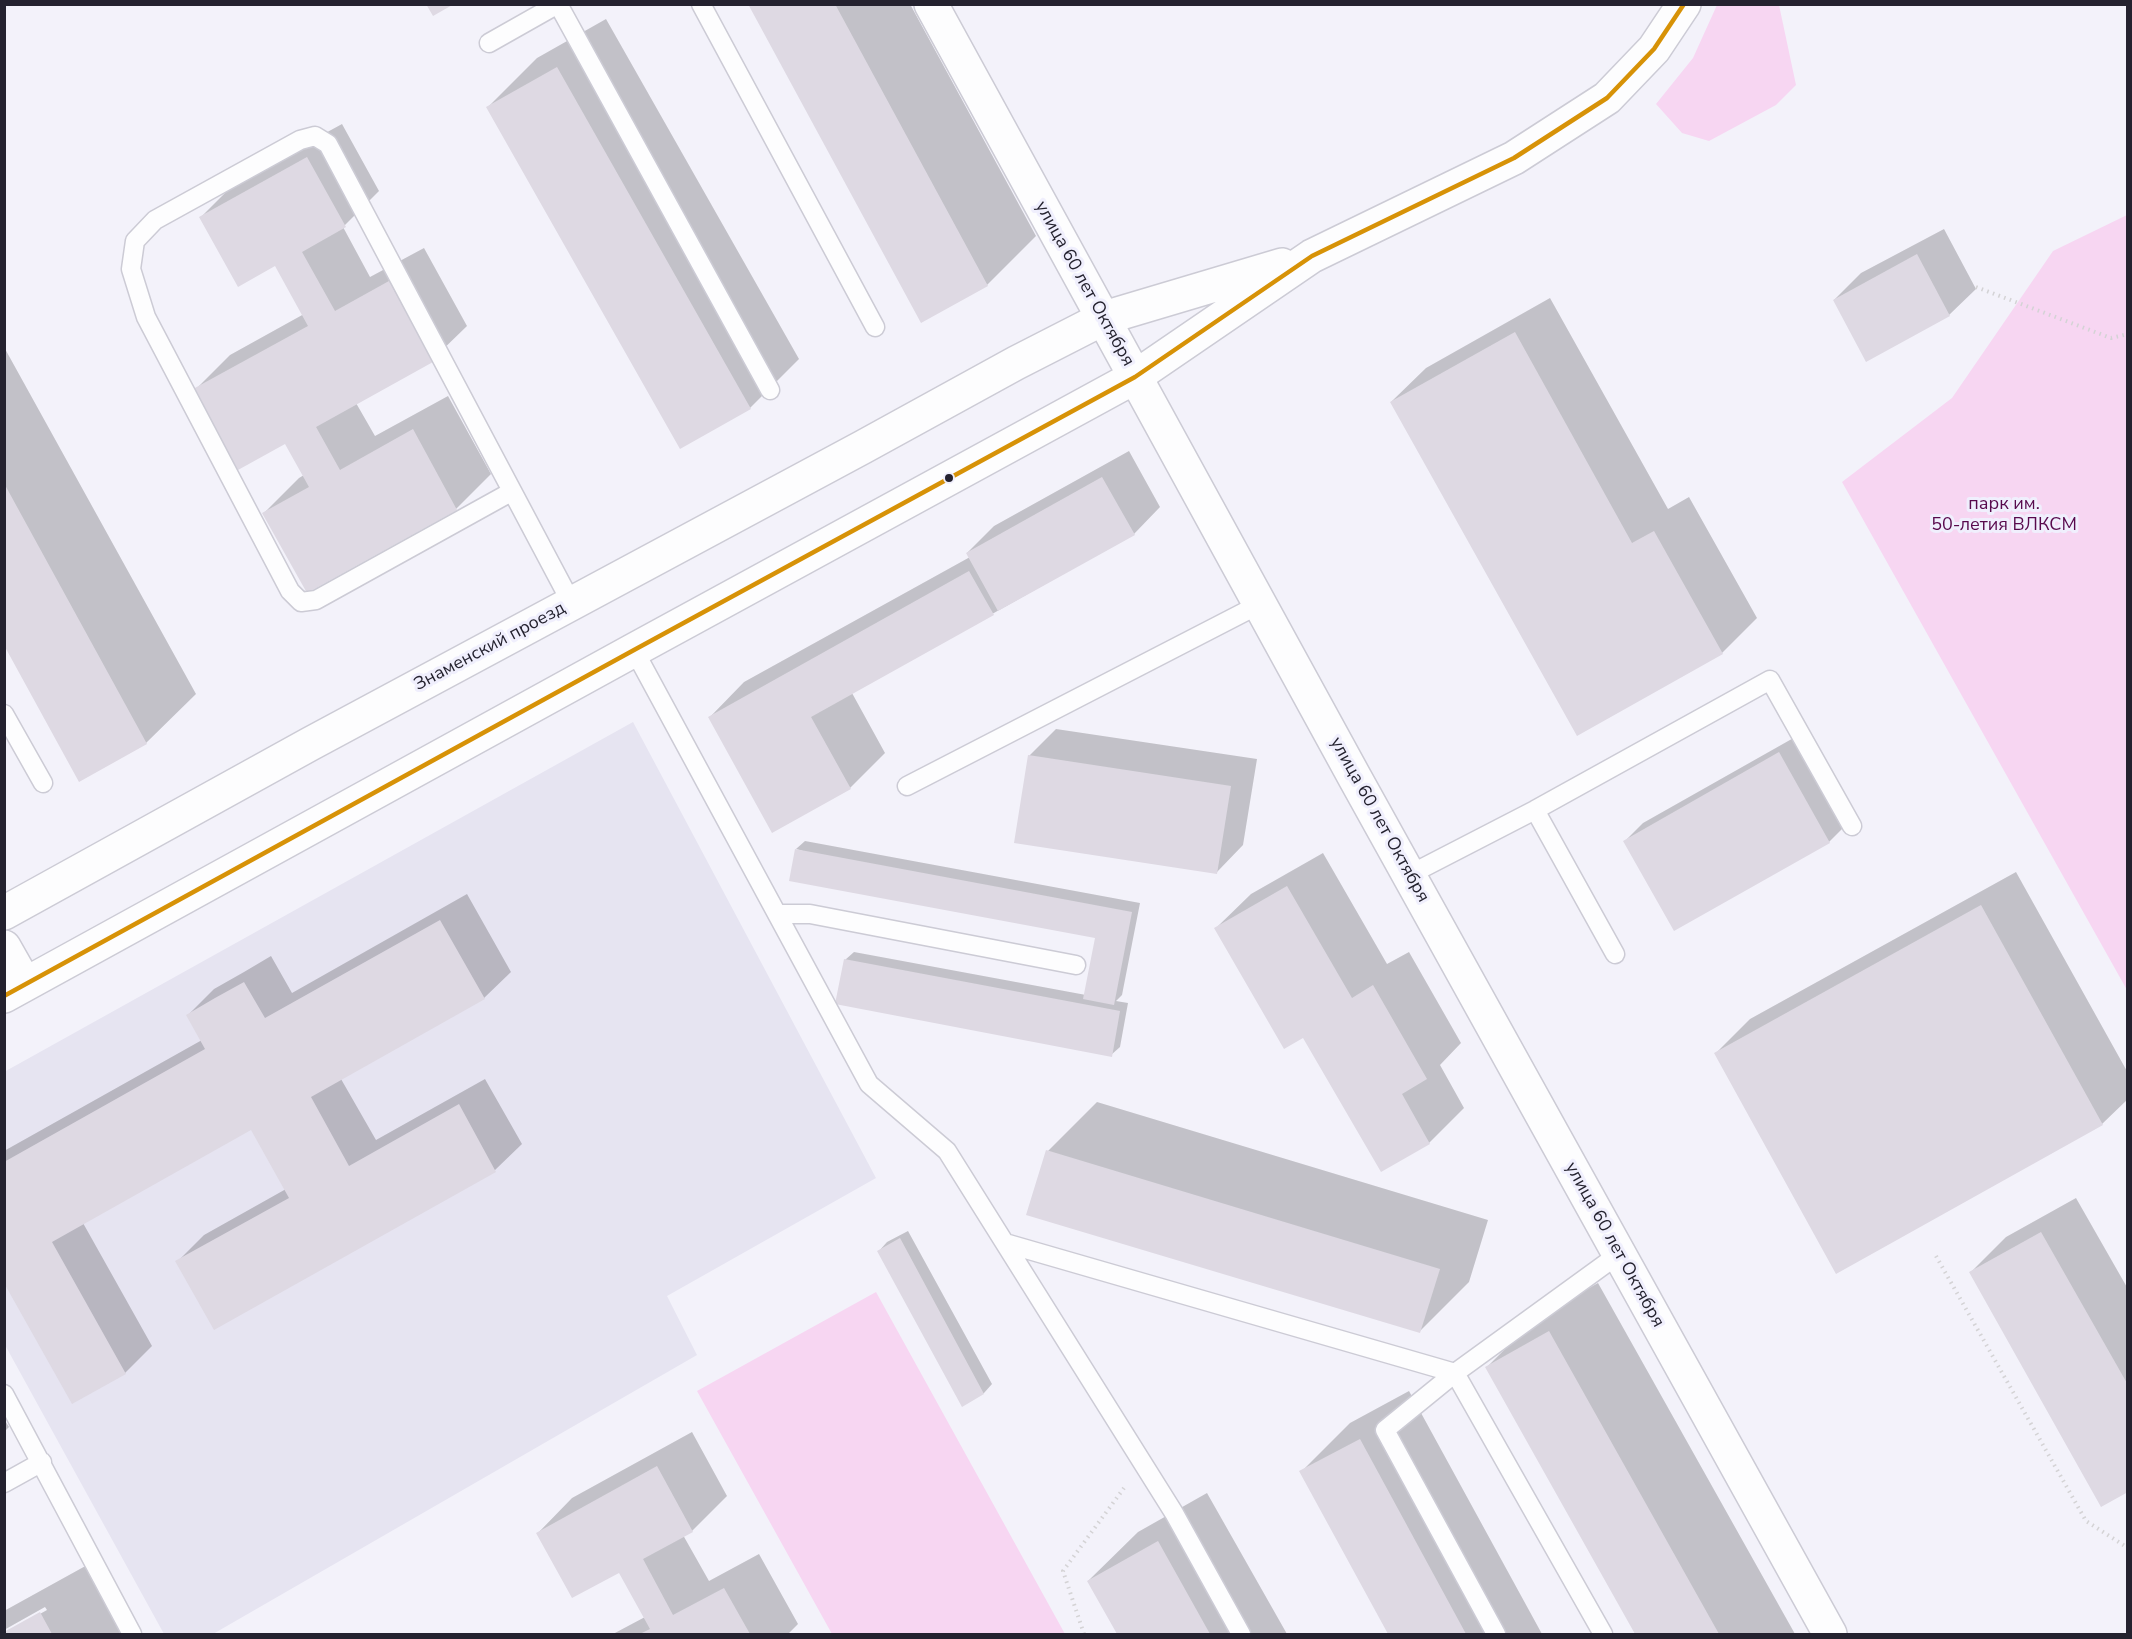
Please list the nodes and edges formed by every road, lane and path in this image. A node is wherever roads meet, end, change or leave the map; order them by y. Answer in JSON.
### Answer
{"nodes":[{"id":1,"x":701,"y":4,"type":"edge"},
{"id":2,"x":931,"y":4,"type":"edge"},
{"id":3,"x":1684,"y":4,"type":"edge"},
{"id":4,"x":558,"y":5,"type":"edge"},
{"id":5,"x":489,"y":43,"type":"dead end"},
{"id":6,"x":1312,"y":256,"type":"junction"},
{"id":7,"x":1976,"y":287,"type":"dead end"},
{"id":8,"x":1104,"y":318,"type":"junction"},
{"id":9,"x":875,"y":327,"type":"dead end"},
{"id":10,"x":2127,"y":334,"type":"edge"},
{"id":11,"x":1135,"y":377,"type":"junction"},
{"id":12,"x":770,"y":390,"type":"dead end"},
{"id":13,"x":511,"y":492,"type":"junction"},
{"id":14,"x":572,"y":604,"type":"junction"},
{"id":15,"x":1260,"y":604,"type":"junction"},
{"id":16,"x":634,"y":650,"type":"junction"},
{"id":17,"x":4,"y":714,"type":"edge"},
{"id":18,"x":43,"y":783,"type":"dead end"},
{"id":19,"x":907,"y":786,"type":"dead end"},
{"id":20,"x":1535,"y":810,"type":"junction"},
{"id":21,"x":1852,"y":826,"type":"dead end"},
{"id":22,"x":1409,"y":875,"type":"junction"},
{"id":23,"x":4,"y":912,"type":"edge"},
{"id":24,"x":777,"y":914,"type":"junction"},
{"id":25,"x":4,"y":947,"type":"edge"},
{"id":26,"x":1615,"y":954,"type":"dead end"},
{"id":27,"x":1076,"y":965,"type":"dead end"},
{"id":28,"x":15,"y":990,"type":"edge"},
{"id":29,"x":1005,"y":1243,"type":"junction"},
{"id":30,"x":1619,"y":1254,"type":"junction"},
{"id":31,"x":1936,"y":1256,"type":"dead end"},
{"id":32,"x":1455,"y":1373,"type":"junction"},
{"id":33,"x":4,"y":1394,"type":"edge"},
{"id":34,"x":42,"y":1462,"type":"junction"},
{"id":35,"x":1142,"y":1463,"type":"junction"},
{"id":36,"x":4,"y":1483,"type":"edge"},
{"id":37,"x":2127,"y":1548,"type":"edge"},
{"id":38,"x":132,"y":1635,"type":"edge"},
{"id":39,"x":1084,"y":1635,"type":"edge"},
{"id":40,"x":1240,"y":1635,"type":"edge"},
{"id":41,"x":1497,"y":1635,"type":"edge"},
{"id":42,"x":1603,"y":1635,"type":"edge"},
{"id":43,"x":1830,"y":1635,"type":"edge"}],
"edges":[{"from":1,"to":9,"type":"lane"},
{"from":2,"to":8,"type":"main road","name":"улица 60 лет Октября"},
{"from":3,"to":6,"type":"main road","name":"Знаменский проезд"},
{"from":4,"to":5,"type":"lane"},
{"from":4,"to":12,"type":"lane"},
{"from":6,"to":8,"type":"main road","name":"Знаменский проезд"},
{"from":6,"to":11,"type":"main road","name":"Знаменский проезд"},
{"from":7,"to":10,"type":"path"},
{"from":8,"to":11,"type":"main road","name":"улица 60 лет Октября"},
{"from":8,"to":14,"type":"main road","name":"Знаменский проезд"},
{"from":11,"to":15,"type":"main road","name":"улица 60 лет Октября"},
{"from":11,"to":16,"type":"main road","name":"Знаменский проезд"},
{"from":13,"to":13,"type":"lane"},
{"from":13,"to":14,"type":"lane"},
{"from":14,"to":23,"type":"main road","name":"Знаменский проезд"},
{"from":15,"to":19,"type":"lane"},
{"from":15,"to":22,"type":"main road","name":"улица 60 лет Октября"},
{"from":16,"to":24,"type":"lane"},
{"from":16,"to":28,"type":"main road","name":"Знаменский проезд"},
{"from":17,"to":18,"type":"lane"},
{"from":20,"to":21,"type":"lane"},
{"from":20,"to":22,"type":"lane"},
{"from":20,"to":26,"type":"lane"},
{"from":22,"to":30,"type":"main road","name":"улица 60 лет Октября"},
{"from":24,"to":27,"type":"lane"},
{"from":24,"to":29,"type":"lane"},
{"from":25,"to":28,"type":"main road"},
{"from":29,"to":32,"type":"lane"},
{"from":29,"to":35,"type":"lane"},
{"from":30,"to":32,"type":"lane"},
{"from":30,"to":43,"type":"main road","name":"улица 60 лет Октября"},
{"from":31,"to":37,"type":"path"},
{"from":32,"to":41,"type":"lane"},
{"from":32,"to":42,"type":"lane"},
{"from":33,"to":34,"type":"lane"},
{"from":34,"to":36,"type":"lane"},
{"from":34,"to":38,"type":"lane"},
{"from":35,"to":39,"type":"path"},
{"from":35,"to":40,"type":"lane"}]}
